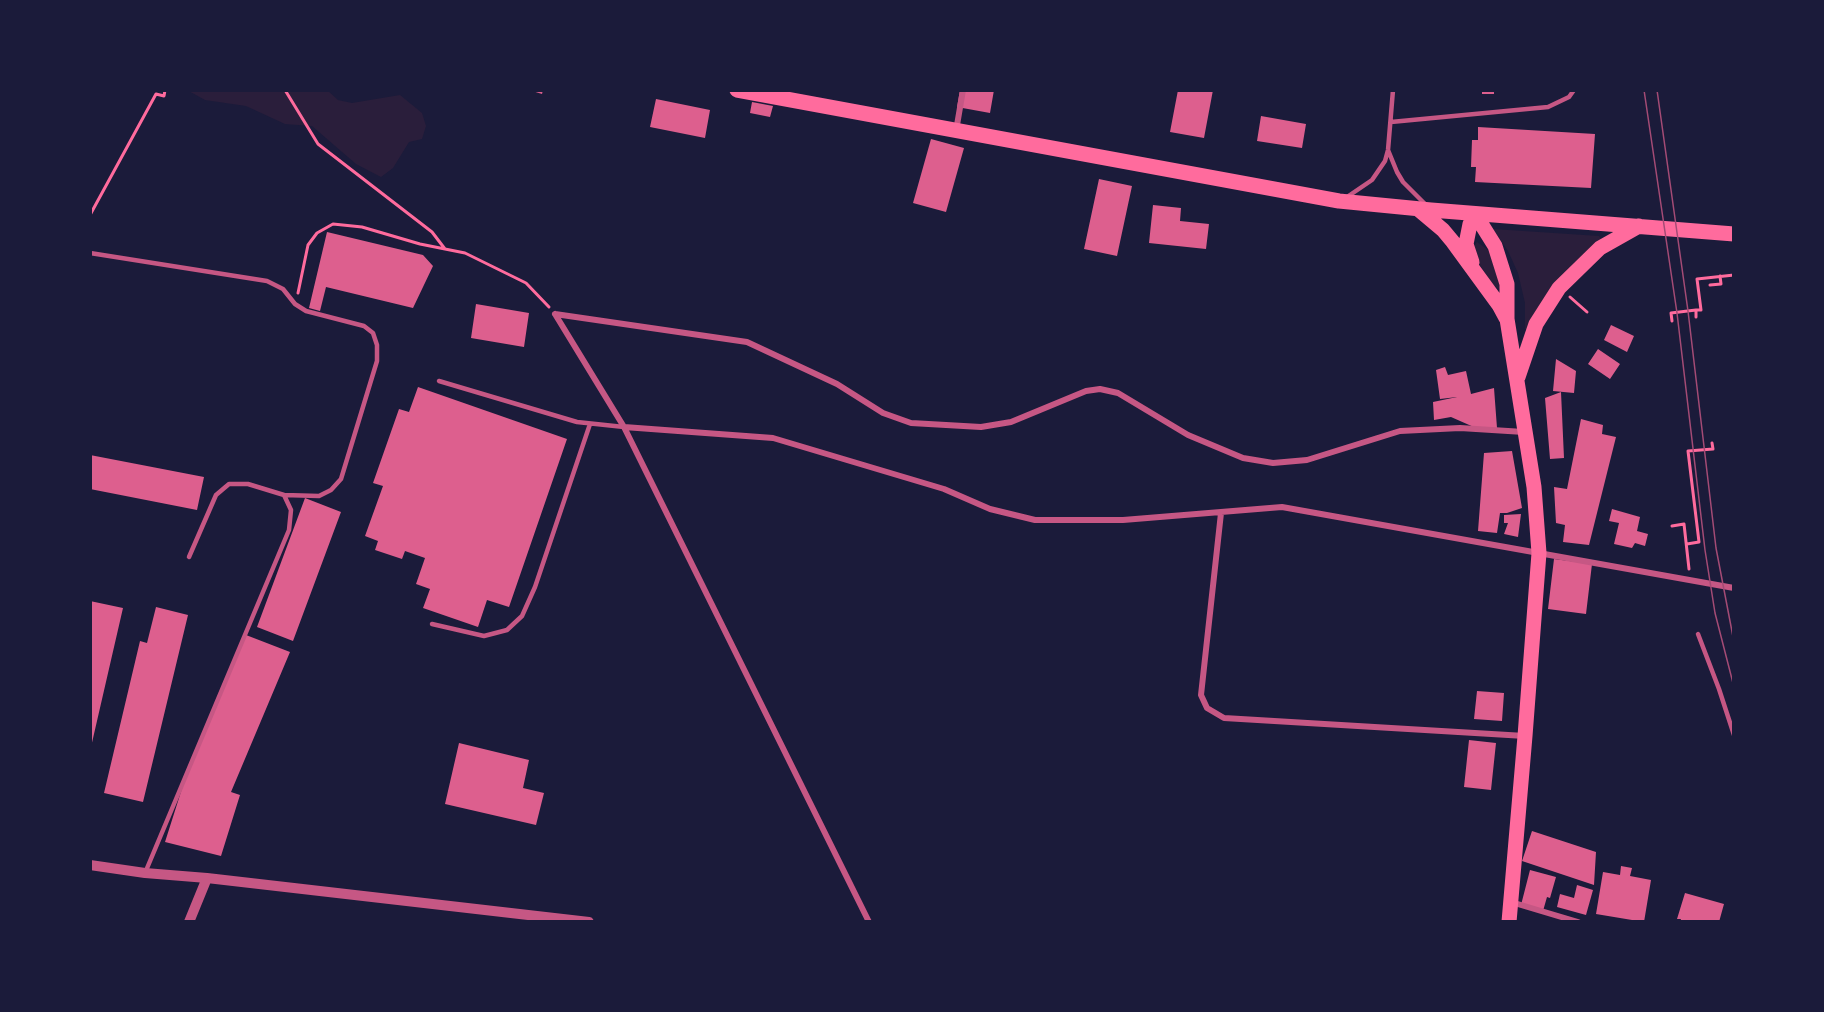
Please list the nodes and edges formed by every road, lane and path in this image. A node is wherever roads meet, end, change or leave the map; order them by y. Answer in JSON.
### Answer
{"nodes":[{"id":1,"x":165,"y":90,"type":"edge"},
{"id":2,"x":285,"y":90,"type":"edge"},
{"id":3,"x":737,"y":90,"type":"edge"},
{"id":4,"x":963,"y":90,"type":"edge"},
{"id":5,"x":1394,"y":90,"type":"edge"},
{"id":6,"x":1574,"y":90,"type":"edge"},
{"id":7,"x":1390,"y":122,"type":"junction"},
{"id":8,"x":956,"y":132,"type":"junction"},
{"id":9,"x":1388,"y":150,"type":"junction"},
{"id":10,"x":1339,"y":201,"type":"junction"},
{"id":11,"x":1425,"y":210,"type":"junction"},
{"id":12,"x":1475,"y":214,"type":"junction"},
{"id":13,"x":90,"y":215,"type":"edge"},
{"id":14,"x":1643,"y":226,"type":"junction"},
{"id":15,"x":1734,"y":234,"type":"edge"},
{"id":16,"x":445,"y":249,"type":"junction"},
{"id":17,"x":90,"y":253,"type":"edge"},
{"id":18,"x":1474,"y":269,"type":"junction"},
{"id":19,"x":1734,"y":275,"type":"edge"},
{"id":20,"x":1720,"y":276,"type":"junction"},
{"id":21,"x":1710,"y":285,"type":"dead end"},
{"id":22,"x":1704,"y":286,"type":"dead end"},
{"id":23,"x":1698,"y":287,"type":"junction"},
{"id":24,"x":1568,"y":296,"type":"dead end"},
{"id":25,"x":295,"y":304,"type":"junction"},
{"id":26,"x":1695,"y":310,"type":"junction"},
{"id":27,"x":1587,"y":312,"type":"dead end"},
{"id":28,"x":555,"y":314,"type":"junction"},
{"id":29,"x":1696,"y":317,"type":"dead end"},
{"id":30,"x":1507,"y":319,"type":"junction"},
{"id":31,"x":1672,"y":321,"type":"dead end"},
{"id":32,"x":439,"y":381,"type":"dead end"},
{"id":33,"x":1517,"y":381,"type":"junction"},
{"id":34,"x":590,"y":424,"type":"junction"},
{"id":35,"x":624,"y":427,"type":"junction"},
{"id":36,"x":1526,"y":432,"type":"junction"},
{"id":37,"x":1712,"y":443,"type":"dead end"},
{"id":38,"x":1687,"y":446,"type":"dead end"},
{"id":39,"x":1688,"y":451,"type":"junction"},
{"id":40,"x":284,"y":495,"type":"junction"},
{"id":41,"x":1221,"y":513,"type":"junction"},
{"id":42,"x":1672,"y":526,"type":"dead end"},
{"id":43,"x":1687,"y":544,"type":"junction"},
{"id":44,"x":1539,"y":553,"type":"junction"},
{"id":45,"x":189,"y":557,"type":"dead end"},
{"id":46,"x":1684,"y":570,"type":"dead end"},
{"id":47,"x":1733,"y":588,"type":"edge"},
{"id":48,"x":432,"y":624,"type":"dead end"},
{"id":49,"x":1698,"y":634,"type":"dead end"},
{"id":50,"x":1734,"y":735,"type":"edge"},
{"id":51,"x":1525,"y":736,"type":"junction"},
{"id":52,"x":90,"y":865,"type":"edge"},
{"id":53,"x":145,"y":873,"type":"junction"},
{"id":54,"x":207,"y":878,"type":"junction"},
{"id":55,"x":1510,"y":902,"type":"junction"},
{"id":56,"x":189,"y":922,"type":"edge"},
{"id":57,"x":589,"y":922,"type":"edge"},
{"id":58,"x":868,"y":922,"type":"edge"},
{"id":59,"x":1509,"y":922,"type":"edge"},
{"id":60,"x":1578,"y":922,"type":"edge"}],
"edges":[{"from":1,"to":13,"type":"path"},
{"from":2,"to":16,"type":"path"},
{"from":3,"to":8,"type":"main road"},
{"from":4,"to":8,"type":"street"},
{"from":5,"to":7,"type":"lane"},
{"from":6,"to":7,"type":"lane"},
{"from":7,"to":9,"type":"lane"},
{"from":8,"to":10,"type":"main road"},
{"from":9,"to":10,"type":"lane"},
{"from":9,"to":11,"type":"lane"},
{"from":10,"to":11,"type":"main road"},
{"from":11,"to":12,"type":"main road"},
{"from":11,"to":18,"type":"main road"},
{"from":12,"to":14,"type":"main road"},
{"from":12,"to":18,"type":"main road"},
{"from":12,"to":30,"type":"main road"},
{"from":14,"to":15,"type":"main road"},
{"from":14,"to":33,"type":"main road"},
{"from":16,"to":25,"type":"path"},
{"from":16,"to":28,"type":"path"},
{"from":17,"to":25,"type":"lane"},
{"from":18,"to":30,"type":"main road"},
{"from":19,"to":20,"type":"path"},
{"from":20,"to":21,"type":"path"},
{"from":20,"to":23,"type":"path"},
{"from":22,"to":23,"type":"path"},
{"from":23,"to":26,"type":"path"},
{"from":24,"to":27,"type":"path"},
{"from":25,"to":40,"type":"lane"},
{"from":26,"to":29,"type":"path"},
{"from":26,"to":31,"type":"path"},
{"from":28,"to":35,"type":"street"},
{"from":28,"to":36,"type":"street"},
{"from":30,"to":33,"type":"main road"},
{"from":32,"to":34,"type":"lane"},
{"from":33,"to":36,"type":"main road"},
{"from":34,"to":35,"type":"lane"},
{"from":34,"to":48,"type":"lane"},
{"from":35,"to":41,"type":"street"},
{"from":35,"to":58,"type":"street"},
{"from":36,"to":44,"type":"main road"},
{"from":37,"to":39,"type":"path"},
{"from":38,"to":39,"type":"path"},
{"from":39,"to":43,"type":"path"},
{"from":40,"to":45,"type":"lane"},
{"from":40,"to":53,"type":"lane"},
{"from":41,"to":44,"type":"street"},
{"from":41,"to":51,"type":"street"},
{"from":42,"to":43,"type":"path"},
{"from":43,"to":46,"type":"path"},
{"from":44,"to":47,"type":"street"},
{"from":44,"to":51,"type":"main road"},
{"from":49,"to":50,"type":"lane"},
{"from":51,"to":55,"type":"main road"},
{"from":52,"to":53,"type":"street"},
{"from":53,"to":54,"type":"street"},
{"from":54,"to":56,"type":"street"},
{"from":54,"to":57,"type":"street"},
{"from":55,"to":59,"type":"main road"},
{"from":55,"to":60,"type":"street"}]}
